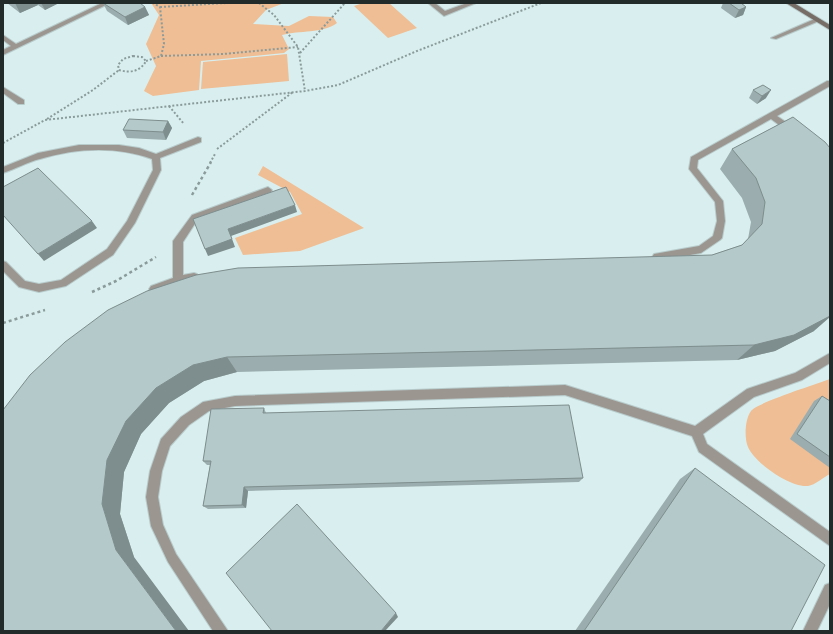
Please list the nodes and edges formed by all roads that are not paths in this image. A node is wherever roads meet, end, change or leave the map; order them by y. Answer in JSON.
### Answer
{"nodes":[{"id":1,"x":107,"y":3,"type":"edge"},
{"id":2,"x":431,"y":3,"type":"edge"},
{"id":3,"x":473,"y":3,"type":"edge"},
{"id":4,"x":789,"y":3,"type":"edge"},
{"id":5,"x":817,"y":20,"type":"junction"},
{"id":6,"x":830,"y":28,"type":"edge"},
{"id":7,"x":3,"y":37,"type":"edge"},
{"id":8,"x":774,"y":38,"type":"dead end"},
{"id":9,"x":16,"y":47,"type":"junction"},
{"id":10,"x":3,"y":53,"type":"edge"},
{"id":11,"x":830,"y":83,"type":"edge"},
{"id":12,"x":3,"y":88,"type":"edge"},
{"id":13,"x":21,"y":102,"type":"dead end"},
{"id":14,"x":771,"y":116,"type":"junction"},
{"id":15,"x":800,"y":137,"type":"edge"},
{"id":16,"x":198,"y":140,"type":"dead end"},
{"id":17,"x":156,"y":157,"type":"junction"},
{"id":18,"x":3,"y":170,"type":"edge"},
{"id":19,"x":268,"y":190,"type":"dead end"},
{"id":20,"x":644,"y":257,"type":"edge"},
{"id":21,"x":3,"y":265,"type":"edge"},
{"id":22,"x":207,"y":275,"type":"edge"},
{"id":23,"x":178,"y":280,"type":"junction"},
{"id":24,"x":142,"y":294,"type":"edge"},
{"id":25,"x":830,"y":358,"type":"edge"},
{"id":26,"x":696,"y":432,"type":"junction"},
{"id":27,"x":830,"y":540,"type":"edge"},
{"id":28,"x":830,"y":590,"type":"edge"},
{"id":29,"x":221,"y":631,"type":"edge"},
{"id":30,"x":810,"y":631,"type":"edge"}],
"edges":[{"from":1,"to":9,"type":"lane"},
{"from":2,"to":3,"type":"lane"},
{"from":4,"to":5,"type":"main road"},
{"from":5,"to":6,"type":"main road"},
{"from":5,"to":8,"type":"lane"},
{"from":7,"to":9,"type":"lane"},
{"from":9,"to":10,"type":"lane"},
{"from":11,"to":14,"type":"lane"},
{"from":12,"to":13,"type":"lane"},
{"from":14,"to":15,"type":"lane"},
{"from":14,"to":20,"type":"lane"},
{"from":16,"to":17,"type":"lane"},
{"from":17,"to":18,"type":"lane"},
{"from":17,"to":21,"type":"lane"},
{"from":19,"to":23,"type":"lane"},
{"from":22,"to":23,"type":"lane"},
{"from":23,"to":24,"type":"lane"},
{"from":25,"to":26,"type":"lane"},
{"from":26,"to":27,"type":"lane"},
{"from":26,"to":29,"type":"lane"},
{"from":28,"to":30,"type":"lane"}]}
